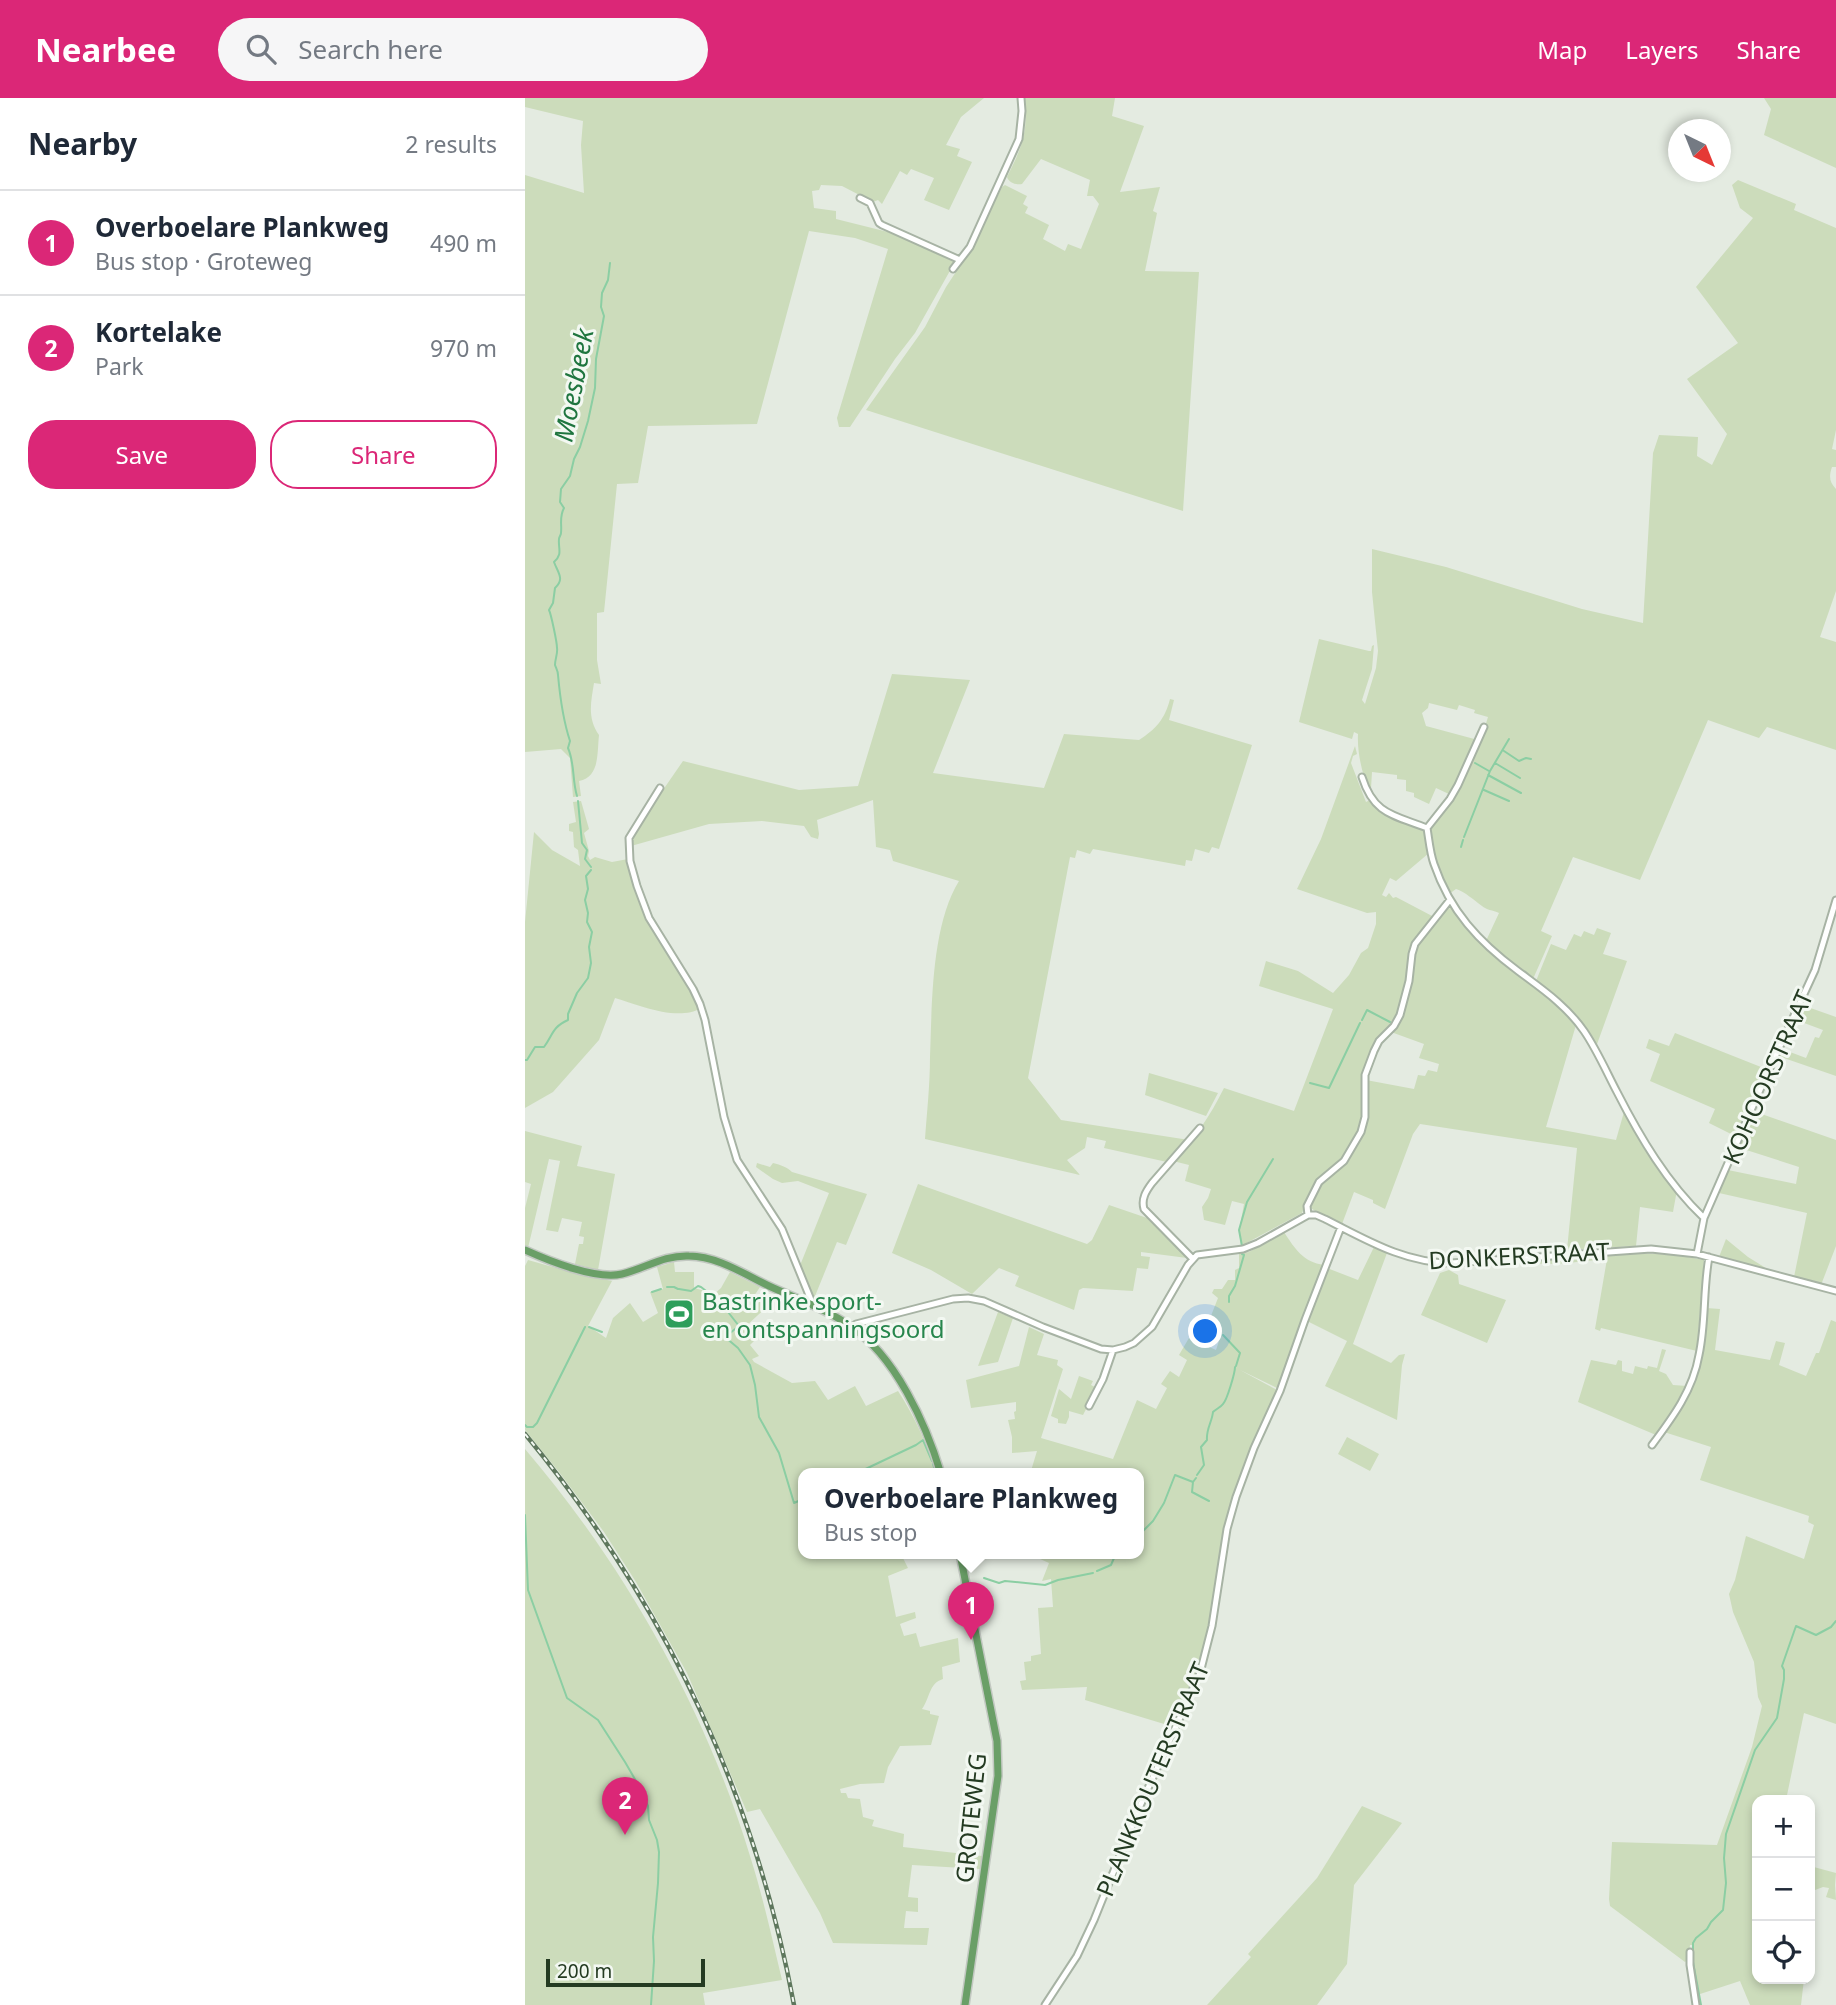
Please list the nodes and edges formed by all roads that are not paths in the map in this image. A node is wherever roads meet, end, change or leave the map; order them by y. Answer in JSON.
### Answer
{"nodes":[{"id":1,"x":1021,"y":98,"type":"edge"},
{"id":2,"x":860,"y":198,"type":"dead end"},
{"id":3,"x":960,"y":260,"type":"junction"},
{"id":4,"x":954,"y":269,"type":"dead end"},
{"id":5,"x":1484,"y":727,"type":"dead end"},
{"id":6,"x":1362,"y":777,"type":"dead end"},
{"id":7,"x":660,"y":788,"type":"dead end"},
{"id":8,"x":1427,"y":828,"type":"junction"},
{"id":9,"x":1836,"y":900,"type":"edge"},
{"id":10,"x":1449,"y":901,"type":"junction"},
{"id":11,"x":1200,"y":1128,"type":"dead end"},
{"id":12,"x":1308,"y":1215,"type":"junction"},
{"id":13,"x":1704,"y":1218,"type":"junction"},
{"id":14,"x":1341,"y":1227,"type":"junction"},
{"id":15,"x":525,"y":1250,"type":"edge"},
{"id":16,"x":1697,"y":1254,"type":"junction"},
{"id":17,"x":1709,"y":1257,"type":"junction"},
{"id":18,"x":1192,"y":1258,"type":"junction"},
{"id":19,"x":1836,"y":1291,"type":"edge"},
{"id":20,"x":809,"y":1305,"type":"junction"},
{"id":21,"x":853,"y":1327,"type":"junction"},
{"id":22,"x":1112,"y":1350,"type":"junction"},
{"id":23,"x":1089,"y":1406,"type":"dead end"},
{"id":24,"x":1652,"y":1445,"type":"dead end"},
{"id":25,"x":939,"y":1468,"type":"edge"},
{"id":26,"x":961,"y":1559,"type":"edge"},
{"id":27,"x":1690,"y":1952,"type":"dead end"},
{"id":28,"x":965,"y":2005,"type":"edge"},
{"id":29,"x":1045,"y":2005,"type":"edge"},
{"id":30,"x":1696,"y":2005,"type":"edge"}],
"edges":[{"from":1,"to":3,"type":"street"},
{"from":2,"to":3,"type":"street"},
{"from":3,"to":4,"type":"street"},
{"from":5,"to":8,"type":"street"},
{"from":6,"to":8,"type":"street"},
{"from":7,"to":20,"type":"street"},
{"from":8,"to":10,"type":"street"},
{"from":9,"to":13,"type":"street","name":"KOHOORSTRAAT"},
{"from":10,"to":12,"type":"street"},
{"from":10,"to":13,"type":"street"},
{"from":11,"to":18,"type":"street"},
{"from":12,"to":14,"type":"street","name":"DONKERSTRAAT"},
{"from":12,"to":18,"type":"street"},
{"from":13,"to":16,"type":"street","name":"KOHOORSTRAAT"},
{"from":14,"to":16,"type":"street","name":"DONKERSTRAAT"},
{"from":14,"to":29,"type":"street","name":"PLANKKOUTERSTRAAT"},
{"from":15,"to":20,"type":"main road"},
{"from":16,"to":17,"type":"street","name":"DONKERSTRAAT"},
{"from":17,"to":19,"type":"street","name":"DONKERSTRAAT"},
{"from":17,"to":24,"type":"street"},
{"from":18,"to":22,"type":"street"},
{"from":20,"to":21,"type":"main road"},
{"from":21,"to":22,"type":"street"},
{"from":21,"to":25,"type":"main road"},
{"from":22,"to":23,"type":"street"},
{"from":26,"to":28,"type":"main road","name":"GROTEWEG"},
{"from":27,"to":30,"type":"street"}]}
